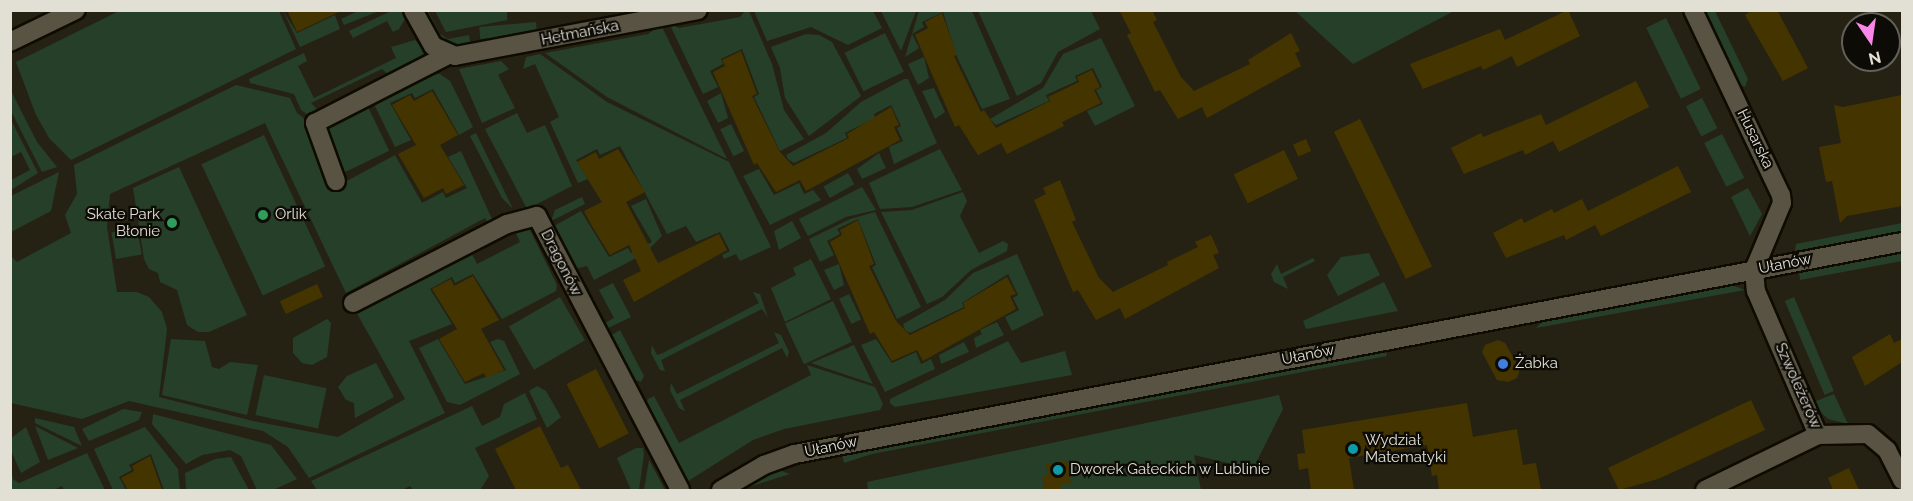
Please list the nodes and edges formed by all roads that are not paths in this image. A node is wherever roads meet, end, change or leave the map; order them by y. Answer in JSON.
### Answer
{"nodes":[{"id":1,"x":76,"y":10,"type":"edge"},
{"id":2,"x":413,"y":10,"type":"edge"},
{"id":3,"x":698,"y":10,"type":"edge"},
{"id":4,"x":1693,"y":10,"type":"edge"},
{"id":5,"x":10,"y":42,"type":"edge"},
{"id":6,"x":455,"y":56,"type":"junction"},
{"id":7,"x":336,"y":181,"type":"dead end"},
{"id":8,"x":1902,"y":242,"type":"edge"},
{"id":9,"x":1754,"y":270,"type":"junction"},
{"id":10,"x":353,"y":303,"type":"dead end"},
{"id":11,"x":1818,"y":435,"type":"junction"},
{"id":12,"x":1902,"y":480,"type":"edge"},
{"id":13,"x":680,"y":490,"type":"edge"},
{"id":14,"x":721,"y":490,"type":"edge"},
{"id":15,"x":1705,"y":490,"type":"edge"}],
"edges":[{"from":1,"to":5,"type":"street"},
{"from":2,"to":6,"type":"street"},
{"from":3,"to":6,"type":"street","name":"Hetmańska"},
{"from":4,"to":9,"type":"street","name":"Husarska"},
{"from":6,"to":7,"type":"street","name":"Hetmańska"},
{"from":8,"to":9,"type":"street","name":"Ułanów"},
{"from":9,"to":11,"type":"street","name":"Szwoleżerów"},
{"from":9,"to":14,"type":"street","name":"Ułanów"},
{"from":10,"to":13,"type":"street","name":"Dragonów"},
{"from":11,"to":12,"type":"street","name":"Szwoleżerów"},
{"from":11,"to":15,"type":"street"}]}
